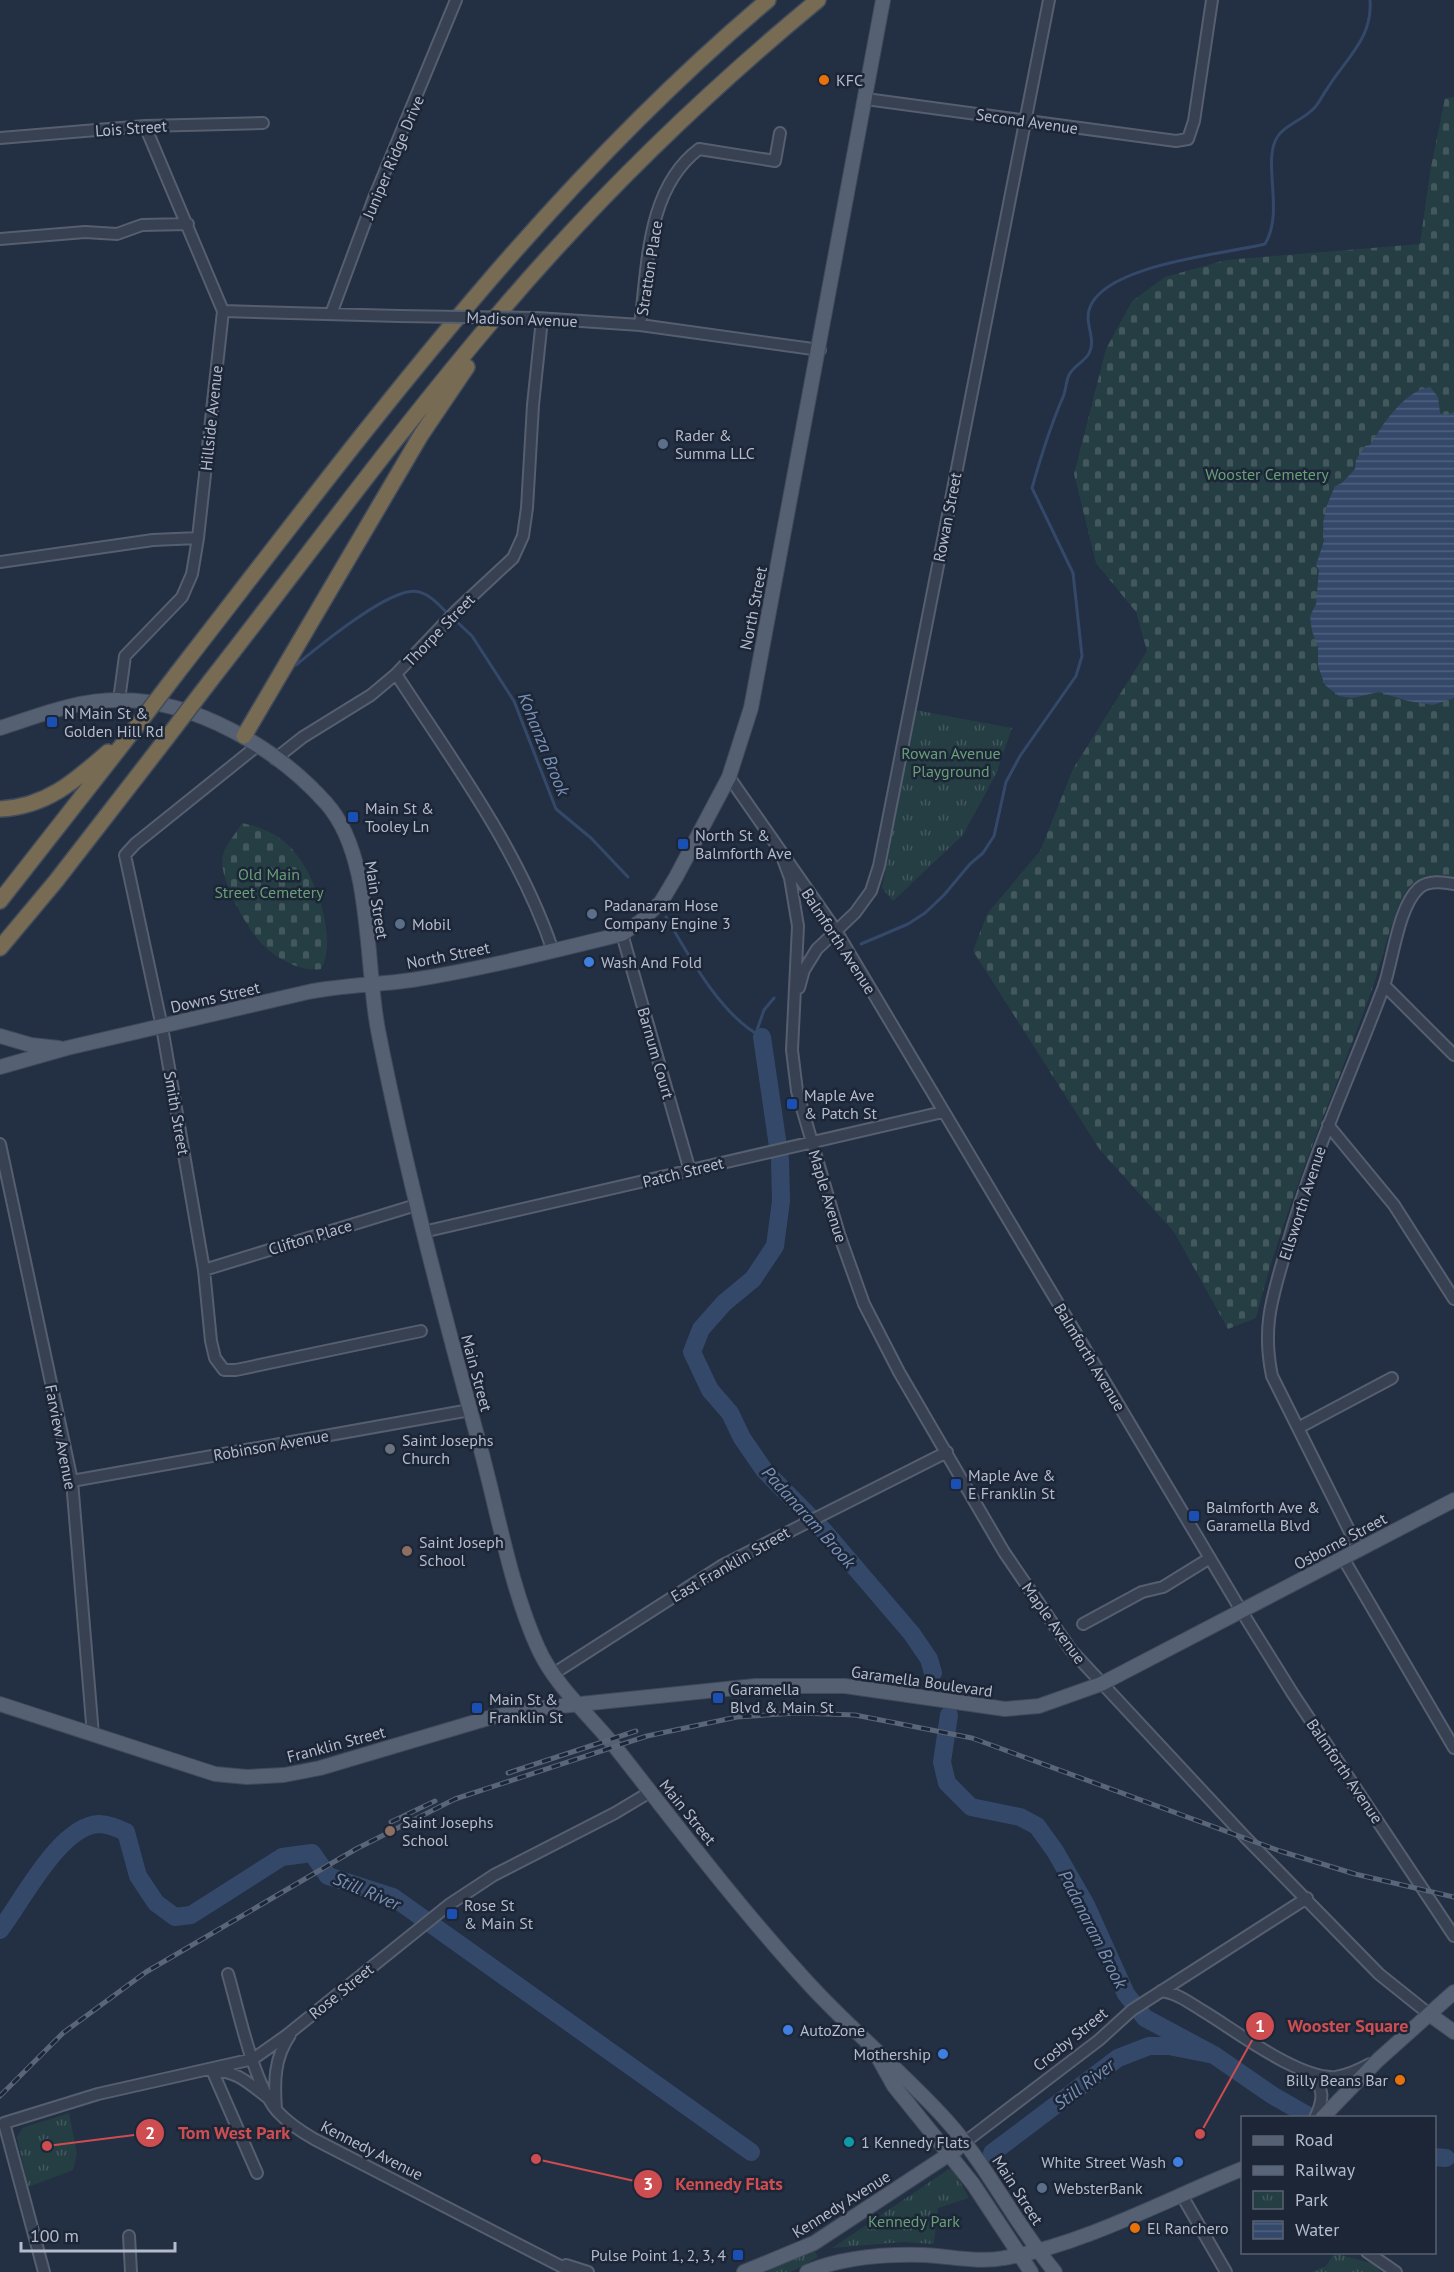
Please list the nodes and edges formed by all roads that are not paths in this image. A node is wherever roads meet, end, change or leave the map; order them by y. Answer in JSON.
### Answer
{"nodes":[{"id":1,"x":456,"y":0,"type":"edge"},
{"id":2,"x":768,"y":0,"type":"edge"},
{"id":3,"x":818,"y":0,"type":"edge"},
{"id":4,"x":883,"y":0,"type":"edge"},
{"id":5,"x":1049,"y":0,"type":"edge"},
{"id":6,"x":1212,"y":0,"type":"edge"},
{"id":7,"x":866,"y":99,"type":"junction"},
{"id":8,"x":1025,"y":121,"type":"junction"},
{"id":9,"x":263,"y":123,"type":"dead end"},
{"id":10,"x":145,"y":126,"type":"junction"},
{"id":11,"x":780,"y":133,"type":"dead end"},
{"id":12,"x":0,"y":138,"type":"edge"},
{"id":13,"x":188,"y":224,"type":"junction"},
{"id":14,"x":0,"y":239,"type":"edge"},
{"id":15,"x":541,"y":265,"type":"junction"},
{"id":16,"x":223,"y":311,"type":"junction"},
{"id":17,"x":330,"y":314,"type":"junction"},
{"id":18,"x":538,"y":318,"type":"junction"},
{"id":19,"x":640,"y":325,"type":"junction"},
{"id":20,"x":820,"y":350,"type":"junction"},
{"id":21,"x":198,"y":538,"type":"junction"},
{"id":22,"x":0,"y":562,"type":"edge"},
{"id":23,"x":396,"y":674,"type":"junction"},
{"id":24,"x":119,"y":700,"type":"junction"},
{"id":25,"x":3,"y":726,"type":"edge"},
{"id":26,"x":133,"y":731,"type":"junction"},
{"id":27,"x":244,"y":736,"type":"junction"},
{"id":28,"x":257,"y":746,"type":"junction"},
{"id":29,"x":275,"y":759,"type":"junction"},
{"id":30,"x":729,"y":777,"type":"junction"},
{"id":31,"x":0,"y":809,"type":"edge"},
{"id":32,"x":780,"y":851,"type":"junction"},
{"id":33,"x":1454,"y":884,"type":"edge"},
{"id":34,"x":0,"y":901,"type":"edge"},
{"id":35,"x":835,"y":929,"type":"junction"},
{"id":36,"x":622,"y":934,"type":"junction"},
{"id":37,"x":0,"y":948,"type":"edge"},
{"id":38,"x":553,"y":951,"type":"junction"},
{"id":39,"x":371,"y":984,"type":"junction"},
{"id":40,"x":1384,"y":985,"type":"junction"},
{"id":41,"x":793,"y":1009,"type":"junction"},
{"id":42,"x":162,"y":1027,"type":"junction"},
{"id":43,"x":0,"y":1036,"type":"edge"},
{"id":44,"x":67,"y":1048,"type":"junction"},
{"id":45,"x":1454,"y":1055,"type":"edge"},
{"id":46,"x":0,"y":1067,"type":"edge"},
{"id":47,"x":943,"y":1112,"type":"junction"},
{"id":48,"x":1328,"y":1125,"type":"junction"},
{"id":49,"x":811,"y":1142,"type":"junction"},
{"id":50,"x":0,"y":1144,"type":"edge"},
{"id":51,"x":690,"y":1171,"type":"junction"},
{"id":52,"x":416,"y":1204,"type":"junction"},
{"id":53,"x":423,"y":1232,"type":"junction"},
{"id":54,"x":204,"y":1270,"type":"junction"},
{"id":55,"x":1454,"y":1299,"type":"edge"},
{"id":56,"x":421,"y":1331,"type":"dead end"},
{"id":57,"x":1392,"y":1378,"type":"dead end"},
{"id":58,"x":470,"y":1410,"type":"junction"},
{"id":59,"x":1298,"y":1428,"type":"junction"},
{"id":60,"x":946,"y":1452,"type":"junction"},
{"id":61,"x":72,"y":1482,"type":"junction"},
{"id":62,"x":1454,"y":1500,"type":"edge"},
{"id":63,"x":1359,"y":1550,"type":"junction"},
{"id":64,"x":1210,"y":1558,"type":"junction"},
{"id":65,"x":1343,"y":1558,"type":"junction"},
{"id":66,"x":1242,"y":1612,"type":"junction"},
{"id":67,"x":1083,"y":1624,"type":"dead end"},
{"id":68,"x":553,"y":1674,"type":"junction"},
{"id":69,"x":1101,"y":1684,"type":"junction"},
{"id":70,"x":0,"y":1704,"type":"edge"},
{"id":71,"x":577,"y":1704,"type":"junction"},
{"id":72,"x":93,"y":1735,"type":"junction"},
{"id":73,"x":1454,"y":1748,"type":"edge"},
{"id":74,"x":650,"y":1792,"type":"junction"},
{"id":75,"x":1307,"y":1898,"type":"junction"},
{"id":76,"x":1454,"y":1936,"type":"edge"},
{"id":77,"x":228,"y":1974,"type":"dead end"},
{"id":78,"x":1454,"y":1992,"type":"edge"},
{"id":79,"x":1158,"y":1994,"type":"junction"},
{"id":80,"x":1429,"y":2014,"type":"junction"},
{"id":81,"x":293,"y":2031,"type":"junction"},
{"id":82,"x":1454,"y":2032,"type":"edge"},
{"id":83,"x":875,"y":2052,"type":"junction"},
{"id":84,"x":253,"y":2058,"type":"junction"},
{"id":85,"x":1378,"y":2060,"type":"junction"},
{"id":86,"x":212,"y":2070,"type":"junction"},
{"id":87,"x":1308,"y":2072,"type":"junction"},
{"id":88,"x":268,"y":2098,"type":"junction"},
{"id":89,"x":1328,"y":2105,"type":"junction"},
{"id":90,"x":276,"y":2109,"type":"junction"},
{"id":91,"x":1317,"y":2116,"type":"edge"},
{"id":92,"x":1323,"y":2116,"type":"edge"},
{"id":93,"x":2,"y":2122,"type":"edge"},
{"id":94,"x":965,"y":2142,"type":"junction"},
{"id":95,"x":950,"y":2155,"type":"junction"},
{"id":96,"x":1241,"y":2169,"type":"edge"},
{"id":97,"x":256,"y":2173,"type":"dead end"},
{"id":98,"x":1181,"y":2194,"type":"junction"},
{"id":99,"x":129,"y":2236,"type":"dead end"},
{"id":100,"x":1037,"y":2252,"type":"junction"},
{"id":101,"x":1368,"y":2254,"type":"edge"},
{"id":102,"x":1018,"y":2256,"type":"junction"},
{"id":103,"x":554,"y":2261,"type":"junction"},
{"id":104,"x":44,"y":2272,"type":"edge"},
{"id":105,"x":131,"y":2272,"type":"edge"},
{"id":106,"x":572,"y":2272,"type":"edge"},
{"id":107,"x":588,"y":2272,"type":"edge"},
{"id":108,"x":744,"y":2272,"type":"edge"},
{"id":109,"x":807,"y":2272,"type":"edge"},
{"id":110,"x":1031,"y":2272,"type":"edge"},
{"id":111,"x":1054,"y":2272,"type":"edge"},
{"id":112,"x":1226,"y":2272,"type":"edge"},
{"id":113,"x":1396,"y":2272,"type":"edge"}],
"edges":[{"from":1,"to":17,"type":"street","name":"Juniper Ridge Drive"},
{"from":2,"to":26,"type":"highway","bridge":true},
{"from":3,"to":15,"type":"highway"},
{"from":4,"to":7,"type":"main road","name":"North Street"},
{"from":5,"to":8,"type":"street","name":"Rowan Street"},
{"from":6,"to":8,"type":"street","name":"Second Avenue"},
{"from":7,"to":8,"type":"street","name":"Second Avenue"},
{"from":7,"to":20,"type":"main road","name":"North Street"},
{"from":8,"to":35,"type":"street","name":"Rowan Street"},
{"from":9,"to":10,"type":"street","name":"Lois Street"},
{"from":10,"to":12,"type":"street","name":"Lois Street"},
{"from":10,"to":13,"type":"street","name":"Hillside Avenue"},
{"from":11,"to":19,"type":"street","name":"Stratton Place"},
{"from":13,"to":14,"type":"street"},
{"from":13,"to":16,"type":"street","name":"Hillside Avenue"},
{"from":15,"to":27,"type":"highway"},
{"from":15,"to":37,"type":"highway","bridge":true},
{"from":16,"to":17,"type":"street","name":"Madison Avenue"},
{"from":16,"to":21,"type":"street","name":"Hillside Avenue"},
{"from":17,"to":18,"type":"street","name":"Madison Avenue","bridge":true},
{"from":18,"to":19,"type":"street","name":"Madison Avenue"},
{"from":18,"to":23,"type":"street","name":"Thorpe Street"},
{"from":19,"to":20,"type":"street","name":"Madison Avenue"},
{"from":20,"to":30,"type":"main road","name":"North Street"},
{"from":21,"to":22,"type":"street"},
{"from":21,"to":24,"type":"street","name":"Hillside Avenue"},
{"from":23,"to":29,"type":"street"},
{"from":23,"to":38,"type":"street","name":"Thorpe Street"},
{"from":24,"to":25,"type":"main road","name":"Main Street"},
{"from":24,"to":27,"type":"main road","name":"Main Street"},
{"from":26,"to":31,"type":"highway"},
{"from":26,"to":34,"type":"highway"},
{"from":27,"to":28,"type":"main road","name":"Main Street"},
{"from":28,"to":29,"type":"main road","name":"Main Street"},
{"from":28,"to":42,"type":"street","name":"Smith Street"},
{"from":29,"to":39,"type":"main road","name":"Main Street"},
{"from":30,"to":32,"type":"street","name":"Balmforth Avenue"},
{"from":30,"to":36,"type":"main road","name":"North Street"},
{"from":32,"to":35,"type":"street","name":"Balmforth Avenue"},
{"from":32,"to":41,"type":"street","name":"Rowan Street"},
{"from":33,"to":40,"type":"street","name":"Ellsworth Avenue"},
{"from":35,"to":41,"type":"street","name":"Rowan Street"},
{"from":35,"to":47,"type":"street","name":"Balmforth Avenue"},
{"from":36,"to":38,"type":"main road","name":"North Street"},
{"from":36,"to":51,"type":"street","name":"Barnum Court"},
{"from":38,"to":39,"type":"main road","name":"North Street"},
{"from":39,"to":42,"type":"main road","name":"Downs Street"},
{"from":39,"to":52,"type":"main road","name":"Main Street"},
{"from":40,"to":45,"type":"street"},
{"from":40,"to":48,"type":"street","name":"Ellsworth Avenue"},
{"from":41,"to":49,"type":"street","name":"Rowan Street"},
{"from":42,"to":44,"type":"main road","name":"Downs Street"},
{"from":42,"to":54,"type":"street","name":"Smith Street"},
{"from":43,"to":44,"type":"main road","name":"Downs Street"},
{"from":44,"to":46,"type":"main road","name":"Downs Street"},
{"from":47,"to":49,"type":"street","name":"Patch Street"},
{"from":47,"to":64,"type":"street","name":"Balmforth Avenue"},
{"from":48,"to":55,"type":"street"},
{"from":48,"to":59,"type":"street","name":"Ellsworth Avenue"},
{"from":49,"to":51,"type":"street","name":"Patch Street"},
{"from":49,"to":60,"type":"street","name":"Maple Avenue"},
{"from":50,"to":61,"type":"street","name":"Farview Avenue"},
{"from":51,"to":53,"type":"street","name":"Patch Street"},
{"from":52,"to":53,"type":"main road","name":"Main Street"},
{"from":52,"to":54,"type":"street","name":"Clifton Place"},
{"from":53,"to":58,"type":"main road","name":"Main Street"},
{"from":54,"to":56,"type":"street","name":"Smith Street"},
{"from":57,"to":59,"type":"street"},
{"from":58,"to":61,"type":"street","name":"Robinson Avenue"},
{"from":58,"to":68,"type":"main road","name":"Main Street"},
{"from":59,"to":63,"type":"street","name":"Ellsworth Avenue"},
{"from":60,"to":68,"type":"street","name":"East Franklin Street"},
{"from":60,"to":69,"type":"street","name":"Maple Avenue"},
{"from":61,"to":72,"type":"street","name":"Farview Avenue"},
{"from":62,"to":63,"type":"main road","name":"Osborne Street"},
{"from":63,"to":65,"type":"main road","name":"Osborne Street"},
{"from":64,"to":66,"type":"street","name":"Balmforth Avenue"},
{"from":64,"to":67,"type":"street"},
{"from":65,"to":66,"type":"main road","name":"Osborne Street"},
{"from":65,"to":73,"type":"street"},
{"from":66,"to":69,"type":"main road","name":"Garamella Boulevard"},
{"from":66,"to":76,"type":"street","name":"Balmforth Avenue"},
{"from":68,"to":71,"type":"main road","name":"Main Street"},
{"from":69,"to":71,"type":"main road","name":"Garamella Boulevard"},
{"from":69,"to":75,"type":"street","name":"Maple Avenue"},
{"from":70,"to":72,"type":"main road","name":"Franklin Street"},
{"from":71,"to":72,"type":"main road","name":"Franklin Street"},
{"from":71,"to":74,"type":"main road","name":"Main Street"},
{"from":74,"to":81,"type":"street","name":"Rose Street"},
{"from":74,"to":83,"type":"main road","name":"Main Street"},
{"from":75,"to":79,"type":"street","name":"Crosby Street"},
{"from":75,"to":80,"type":"street","name":"Maple Avenue"},
{"from":77,"to":84,"type":"street","name":"Kennedy Avenue"},
{"from":78,"to":80,"type":"main road"},
{"from":79,"to":87,"type":"street"},
{"from":79,"to":94,"type":"street","name":"Crosby Street"},
{"from":80,"to":82,"type":"main road"},
{"from":80,"to":85,"type":"main road"},
{"from":81,"to":84,"type":"street","name":"Rose Street"},
{"from":81,"to":90,"type":"street"},
{"from":83,"to":94,"type":"main road","name":"Main Street"},
{"from":83,"to":95,"type":"main road","name":"Main Street"},
{"from":84,"to":86,"type":"street","name":"Rose Street"},
{"from":84,"to":88,"type":"street","name":"Kennedy Avenue"},
{"from":85,"to":87,"type":"street"},
{"from":85,"to":89,"type":"main road"},
{"from":86,"to":88,"type":"street"},
{"from":86,"to":93,"type":"street","name":"Rose Street"},
{"from":86,"to":97,"type":"street"},
{"from":87,"to":89,"type":"street"},
{"from":88,"to":90,"type":"street","name":"Kennedy Avenue"},
{"from":89,"to":91,"type":"street"},
{"from":89,"to":92,"type":"main road"},
{"from":90,"to":103,"type":"street","name":"Kennedy Avenue"},
{"from":93,"to":104,"type":"street"},
{"from":94,"to":95,"type":"main road","name":"Crosby Street"},
{"from":94,"to":100,"type":"main road","name":"Main Street"},
{"from":95,"to":102,"type":"main road","name":"Main Street"},
{"from":95,"to":108,"type":"main road","name":"Kennedy Avenue"},
{"from":96,"to":98,"type":"main road"},
{"from":98,"to":100,"type":"main road"},
{"from":98,"to":112,"type":"street"},
{"from":99,"to":105,"type":"street"},
{"from":100,"to":102,"type":"main road"},
{"from":100,"to":111,"type":"main road","name":"Main Street"},
{"from":101,"to":113,"type":"street"},
{"from":102,"to":109,"type":"main road"},
{"from":102,"to":110,"type":"main road","name":"Main Street"},
{"from":103,"to":106,"type":"street","name":"Kennedy Avenue"},
{"from":103,"to":107,"type":"street","name":"Kennedy Avenue"}]}
